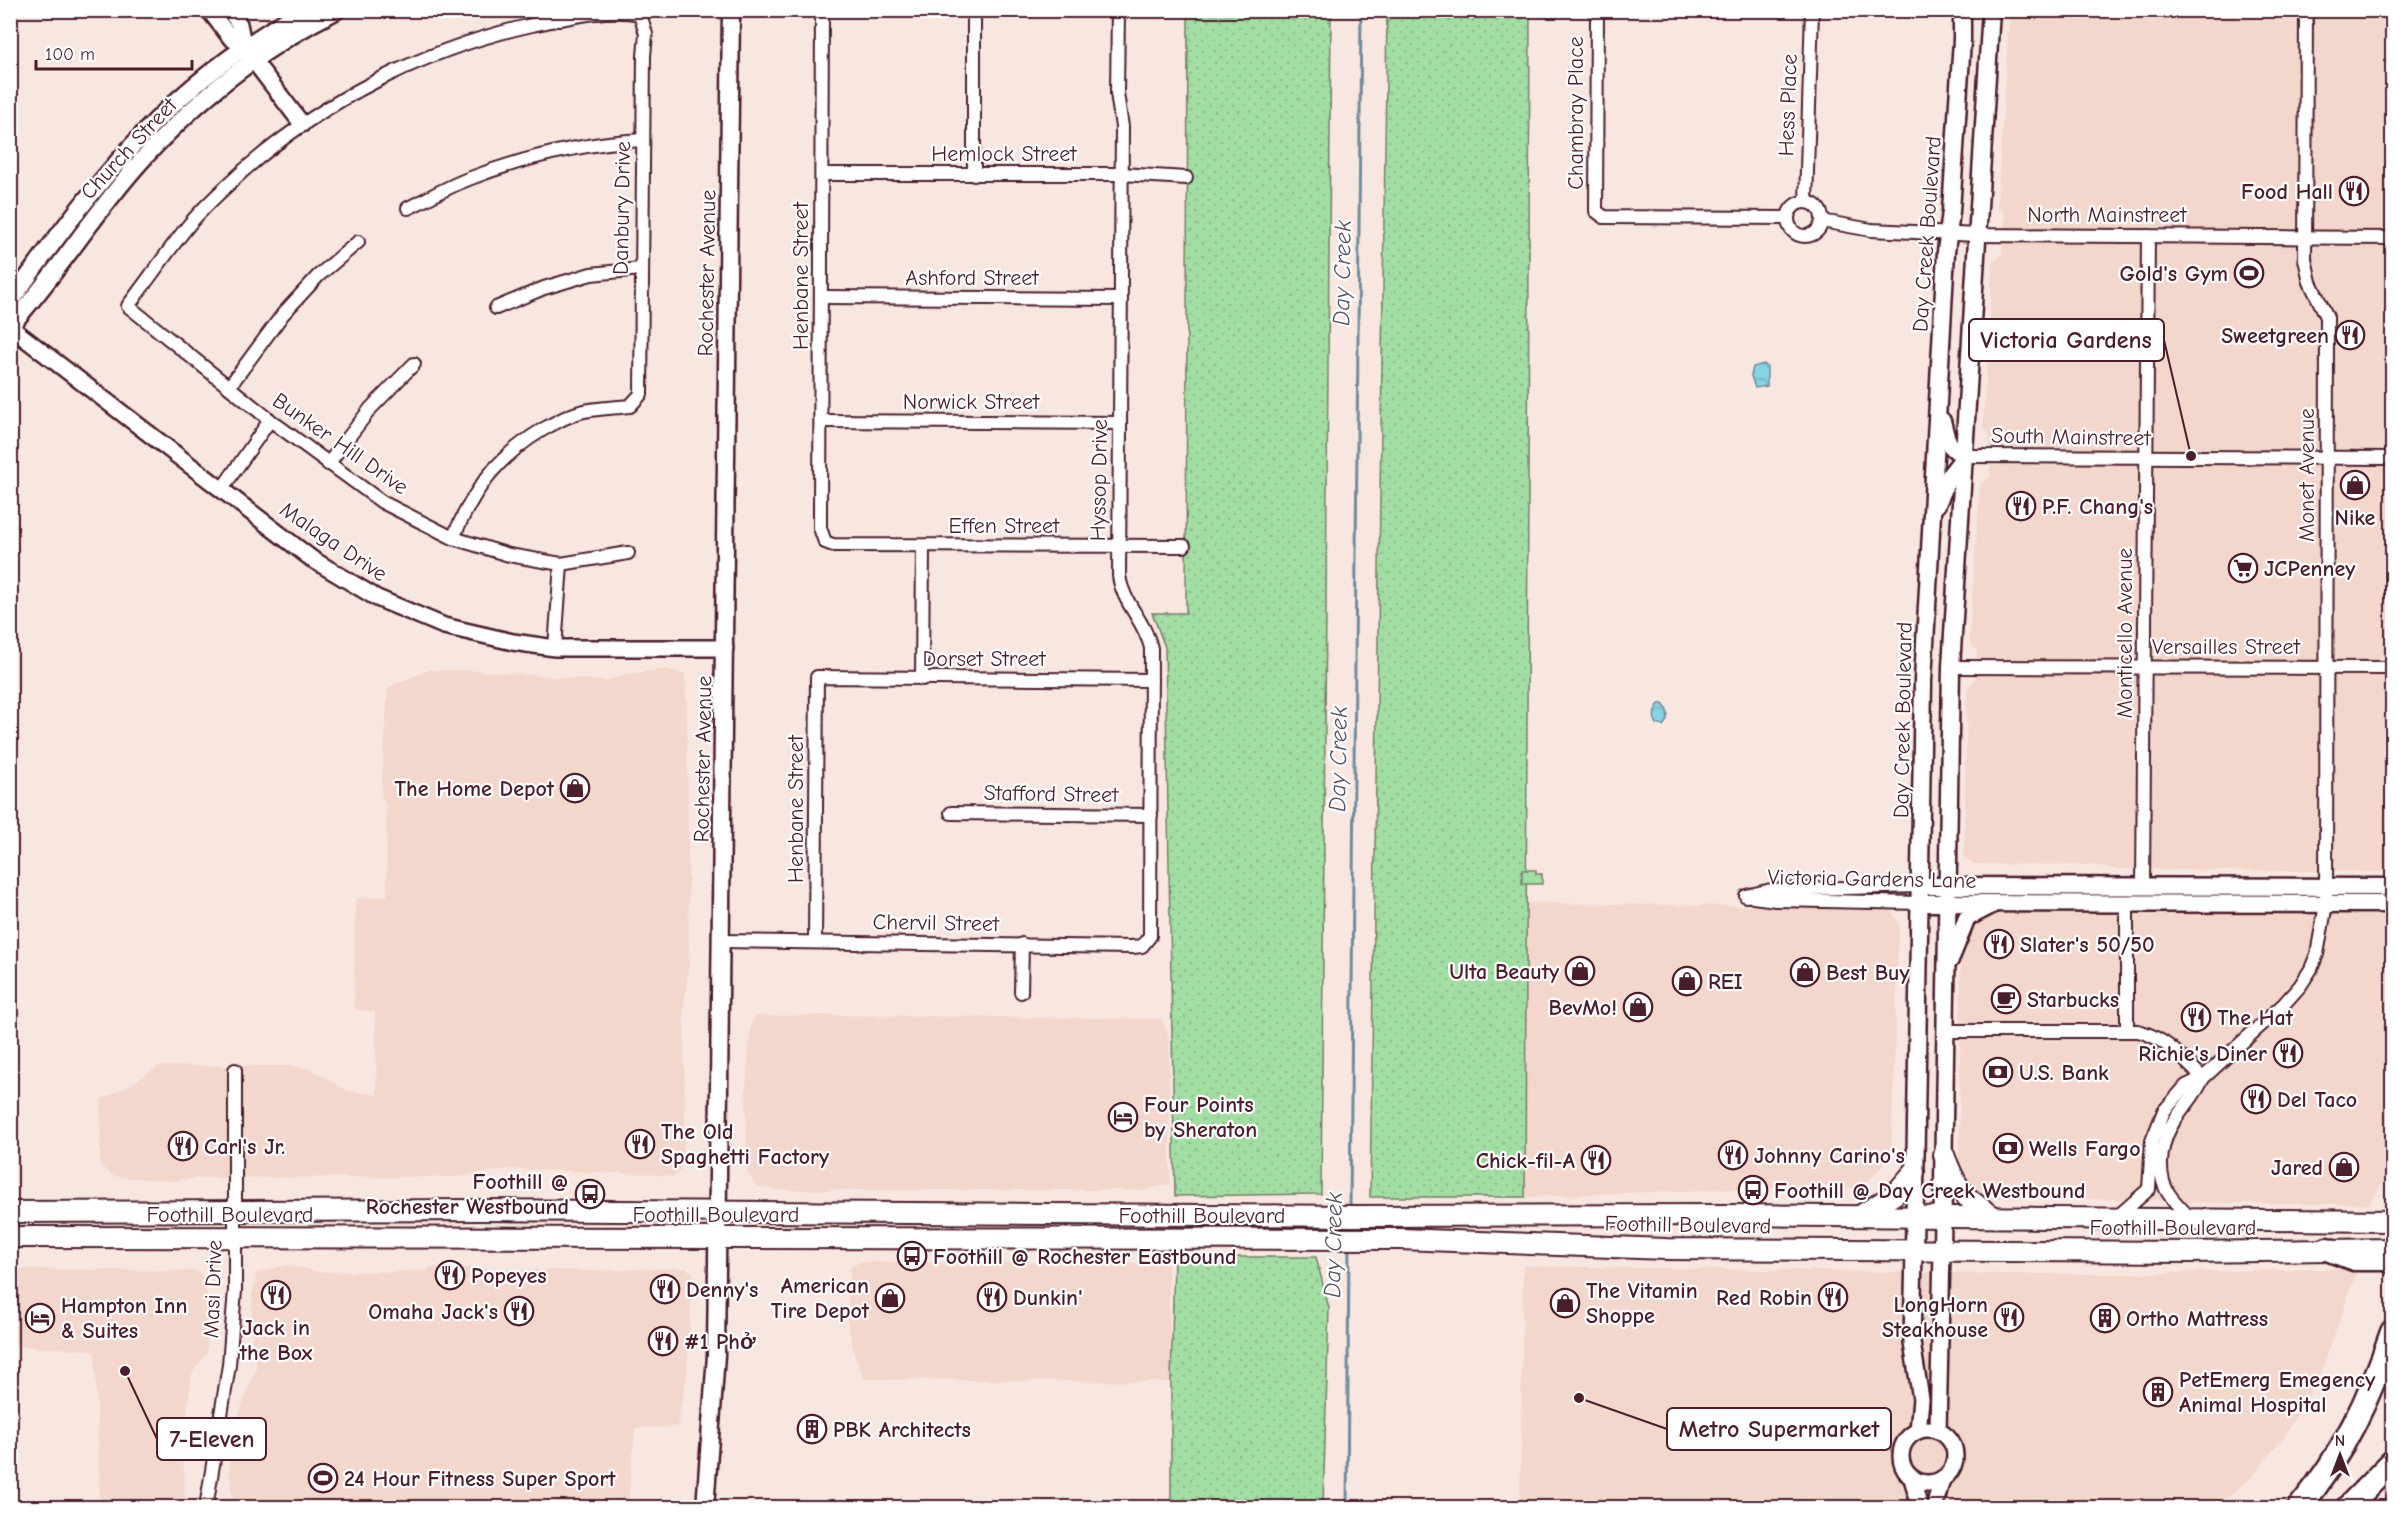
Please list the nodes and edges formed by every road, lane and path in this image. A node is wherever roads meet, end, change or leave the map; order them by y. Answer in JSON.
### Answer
{"nodes":[{"id":1,"x":209,"y":10,"type":"edge"},
{"id":2,"x":230,"y":10,"type":"edge"},
{"id":3,"x":304,"y":10,"type":"edge"},
{"id":4,"x":337,"y":10,"type":"edge"},
{"id":5,"x":731,"y":10,"type":"edge"},
{"id":6,"x":822,"y":10,"type":"edge"},
{"id":7,"x":974,"y":10,"type":"edge"},
{"id":8,"x":1118,"y":10,"type":"edge"},
{"id":9,"x":1597,"y":10,"type":"edge"},
{"id":10,"x":1812,"y":10,"type":"edge"},
{"id":11,"x":1962,"y":10,"type":"edge"},
{"id":12,"x":1991,"y":10,"type":"edge"},
{"id":13,"x":2306,"y":10,"type":"edge"},
{"id":14,"x":248,"y":54,"type":"junction"},
{"id":15,"x":302,"y":124,"type":"junction"},
{"id":16,"x":643,"y":140,"type":"junction"},
{"id":17,"x":822,"y":174,"type":"junction"},
{"id":18,"x":1122,"y":174,"type":"junction"},
{"id":19,"x":974,"y":175,"type":"junction"},
{"id":20,"x":1186,"y":178,"type":"dead end"},
{"id":21,"x":1806,"y":202,"type":"junction"},
{"id":22,"x":408,"y":208,"type":"dead end"},
{"id":23,"x":1787,"y":218,"type":"junction"},
{"id":24,"x":1822,"y":221,"type":"junction"},
{"id":25,"x":1948,"y":234,"type":"junction"},
{"id":26,"x":1977,"y":235,"type":"junction"},
{"id":27,"x":2148,"y":236,"type":"junction"},
{"id":28,"x":2305,"y":237,"type":"junction"},
{"id":29,"x":2392,"y":238,"type":"edge"},
{"id":30,"x":358,"y":242,"type":"dead end"},
{"id":31,"x":641,"y":269,"type":"junction"},
{"id":32,"x":822,"y":297,"type":"junction"},
{"id":33,"x":1121,"y":299,"type":"junction"},
{"id":34,"x":10,"y":302,"type":"edge"},
{"id":35,"x":496,"y":308,"type":"dead end"},
{"id":36,"x":10,"y":327,"type":"edge"},
{"id":37,"x":414,"y":364,"type":"dead end"},
{"id":38,"x":229,"y":387,"type":"junction"},
{"id":39,"x":1938,"y":399,"type":"junction"},
{"id":40,"x":270,"y":420,"type":"junction"},
{"id":41,"x":821,"y":421,"type":"junction"},
{"id":42,"x":1120,"y":423,"type":"junction"},
{"id":43,"x":1965,"y":456,"type":"junction"},
{"id":44,"x":2146,"y":458,"type":"junction"},
{"id":45,"x":2392,"y":458,"type":"edge"},
{"id":46,"x":2327,"y":459,"type":"junction"},
{"id":47,"x":328,"y":464,"type":"junction"},
{"id":48,"x":222,"y":489,"type":"junction"},
{"id":49,"x":1931,"y":520,"type":"junction"},
{"id":50,"x":453,"y":538,"type":"junction"},
{"id":51,"x":825,"y":542,"type":"joint"},
{"id":52,"x":923,"y":546,"type":"junction"},
{"id":53,"x":1119,"y":546,"type":"junction"},
{"id":54,"x":1184,"y":546,"type":"dead end"},
{"id":55,"x":628,"y":554,"type":"dead end"},
{"id":56,"x":561,"y":564,"type":"junction"},
{"id":57,"x":555,"y":648,"type":"junction"},
{"id":58,"x":725,"y":648,"type":"junction"},
{"id":59,"x":2144,"y":666,"type":"junction"},
{"id":60,"x":1951,"y":667,"type":"junction"},
{"id":61,"x":2326,"y":667,"type":"junction"},
{"id":62,"x":2392,"y":668,"type":"edge"},
{"id":63,"x":817,"y":677,"type":"joint"},
{"id":64,"x":922,"y":679,"type":"junction"},
{"id":65,"x":1151,"y":680,"type":"junction"},
{"id":66,"x":951,"y":813,"type":"dead end"},
{"id":67,"x":1151,"y":815,"type":"junction"},
{"id":68,"x":1921,"y":886,"type":"junction"},
{"id":69,"x":1947,"y":886,"type":"junction"},
{"id":70,"x":2143,"y":886,"type":"junction"},
{"id":71,"x":2392,"y":887,"type":"edge"},
{"id":72,"x":2326,"y":895,"type":"junction"},
{"id":73,"x":1921,"y":903,"type":"junction"},
{"id":74,"x":1994,"y":903,"type":"junction"},
{"id":75,"x":2127,"y":903,"type":"junction"},
{"id":76,"x":1947,"y":904,"type":"junction"},
{"id":77,"x":2392,"y":904,"type":"edge"},
{"id":78,"x":723,"y":941,"type":"junction"},
{"id":79,"x":815,"y":942,"type":"junction"},
{"id":80,"x":1147,"y":942,"type":"joint"},
{"id":81,"x":1022,"y":945,"type":"junction"},
{"id":82,"x":1947,"y":970,"type":"junction"},
{"id":83,"x":1021,"y":992,"type":"dead end"},
{"id":84,"x":2127,"y":1030,"type":"junction"},
{"id":85,"x":1946,"y":1031,"type":"junction"},
{"id":86,"x":235,"y":1070,"type":"dead end"},
{"id":87,"x":2203,"y":1078,"type":"junction"},
{"id":88,"x":1944,"y":1155,"type":"junction"},
{"id":89,"x":1914,"y":1172,"type":"junction"},
{"id":90,"x":718,"y":1211,"type":"junction"},
{"id":91,"x":10,"y":1212,"type":"edge"},
{"id":92,"x":235,"y":1212,"type":"junction"},
{"id":93,"x":1540,"y":1215,"type":"junction"},
{"id":94,"x":1860,"y":1216,"type":"junction"},
{"id":95,"x":1914,"y":1216,"type":"junction"},
{"id":96,"x":1943,"y":1216,"type":"junction"},
{"id":97,"x":1994,"y":1216,"type":"junction"},
{"id":98,"x":2116,"y":1217,"type":"junction"},
{"id":99,"x":2190,"y":1218,"type":"junction"},
{"id":100,"x":2392,"y":1221,"type":"edge"},
{"id":101,"x":10,"y":1237,"type":"edge"},
{"id":102,"x":718,"y":1237,"type":"junction"},
{"id":103,"x":235,"y":1238,"type":"junction"},
{"id":104,"x":1400,"y":1239,"type":"junction"},
{"id":105,"x":2392,"y":1249,"type":"edge"},
{"id":106,"x":2327,"y":1250,"type":"junction"},
{"id":107,"x":1914,"y":1251,"type":"junction"},
{"id":108,"x":1942,"y":1251,"type":"junction"},
{"id":109,"x":2392,"y":1262,"type":"edge"},
{"id":110,"x":2392,"y":1332,"type":"edge"},
{"id":111,"x":1918,"y":1431,"type":"junction"},
{"id":112,"x":1938,"y":1431,"type":"junction"},
{"id":113,"x":2392,"y":1462,"type":"edge"},
{"id":114,"x":1912,"y":1478,"type":"junction"},
{"id":115,"x":1942,"y":1479,"type":"junction"},
{"id":116,"x":206,"y":1508,"type":"edge"},
{"id":117,"x":705,"y":1508,"type":"edge"},
{"id":118,"x":1920,"y":1508,"type":"edge"},
{"id":119,"x":1934,"y":1508,"type":"edge"},
{"id":120,"x":2299,"y":1508,"type":"edge"},
{"id":121,"x":2347,"y":1508,"type":"edge"}],
"edges":[{"from":1,"to":14,"type":"street"},
{"from":2,"to":14,"type":"street"},
{"from":3,"to":14,"type":"main road","name":"Church Street"},
{"from":4,"to":14,"type":"main road","name":"Church Street"},
{"from":5,"to":58,"type":"main road","name":"Rochester Avenue"},
{"from":6,"to":17,"type":"street","name":"Henbane Street"},
{"from":7,"to":19,"type":"street"},
{"from":8,"to":18,"type":"street","name":"Hyssop Drive"},
{"from":9,"to":23,"type":"street","name":"Chambray Place"},
{"from":10,"to":21,"type":"street","name":"Hess Place"},
{"from":11,"to":25,"type":"main road","name":"Day Creek Boulevard"},
{"from":12,"to":26,"type":"main road"},
{"from":13,"to":28,"type":"street","name":"Monet Avenue"},
{"from":14,"to":15,"type":"street"},
{"from":14,"to":34,"type":"main road","name":"Church Street"},
{"from":14,"to":36,"type":"main road","name":"Church Street"},
{"from":15,"to":16,"type":"street","name":"Danbury Drive"},
{"from":15,"to":38,"type":"street","name":"Bunker Hill Drive"},
{"from":16,"to":22,"type":"street"},
{"from":16,"to":31,"type":"street","name":"Danbury Drive"},
{"from":17,"to":19,"type":"street","name":"Hemlock Street"},
{"from":17,"to":32,"type":"street","name":"Henbane Street"},
{"from":18,"to":19,"type":"street","name":"Hemlock Street"},
{"from":18,"to":20,"type":"street","name":"Hemlock Street"},
{"from":18,"to":33,"type":"street","name":"Hyssop Drive"},
{"from":21,"to":23,"type":"street"},
{"from":21,"to":24,"type":"street"},
{"from":23,"to":24,"type":"street"},
{"from":24,"to":25,"type":"street","name":"North Mainstreet"},
{"from":25,"to":26,"type":"street","name":"North Mainstreet"},
{"from":25,"to":39,"type":"main road","name":"Day Creek Boulevard"},
{"from":26,"to":27,"type":"street","name":"North Mainstreet"},
{"from":26,"to":43,"type":"main road"},
{"from":27,"to":28,"type":"street","name":"North Mainstreet"},
{"from":27,"to":44,"type":"street","name":"Monticello Avenue"},
{"from":28,"to":29,"type":"street","name":"North Mainstreet"},
{"from":28,"to":46,"type":"street","name":"Monet Avenue"},
{"from":30,"to":38,"type":"street"},
{"from":31,"to":35,"type":"street"},
{"from":31,"to":50,"type":"street","name":"Danbury Drive"},
{"from":32,"to":33,"type":"street","name":"Ashford Street"},
{"from":32,"to":41,"type":"street","name":"Henbane Street"},
{"from":33,"to":42,"type":"street","name":"Hyssop Drive"},
{"from":36,"to":48,"type":"street","name":"Malaga Drive"},
{"from":37,"to":47,"type":"street"},
{"from":38,"to":40,"type":"street","name":"Bunker Hill Drive"},
{"from":39,"to":43,"type":"main road"},
{"from":39,"to":49,"type":"main road","name":"Day Creek Boulevard"},
{"from":40,"to":47,"type":"street","name":"Bunker Hill Drive"},
{"from":40,"to":48,"type":"street"},
{"from":41,"to":42,"type":"street","name":"Norwick Street"},
{"from":41,"to":51,"type":"street","name":"Henbane Street"},
{"from":42,"to":53,"type":"street","name":"Hyssop Drive"},
{"from":43,"to":44,"type":"street","name":"South Mainstreet"},
{"from":43,"to":49,"type":"main road"},
{"from":43,"to":60,"type":"main road"},
{"from":44,"to":46,"type":"street","name":"South Mainstreet"},
{"from":44,"to":59,"type":"street","name":"Monticello Avenue"},
{"from":45,"to":46,"type":"street","name":"South Mainstreet"},
{"from":46,"to":61,"type":"street","name":"Monet Avenue"},
{"from":47,"to":50,"type":"street","name":"Bunker Hill Drive"},
{"from":48,"to":57,"type":"street","name":"Malaga Drive"},
{"from":49,"to":68,"type":"main road","name":"Day Creek Boulevard"},
{"from":50,"to":56,"type":"street","name":"Bunker Hill Drive"},
{"from":51,"to":52,"type":"street","name":"Effen Street"},
{"from":52,"to":53,"type":"street","name":"Effen Street"},
{"from":52,"to":64,"type":"street"},
{"from":53,"to":54,"type":"street","name":"Effen Street"},
{"from":53,"to":65,"type":"street","name":"Hyssop Drive"},
{"from":55,"to":56,"type":"street","name":"Bunker Hill Drive"},
{"from":56,"to":57,"type":"street"},
{"from":57,"to":58,"type":"street","name":"Malaga Drive"},
{"from":58,"to":78,"type":"main road","name":"Rochester Avenue"},
{"from":59,"to":60,"type":"street","name":"Versailles Street"},
{"from":59,"to":61,"type":"street","name":"Versailles Street"},
{"from":59,"to":70,"type":"street","name":"Monticello Avenue"},
{"from":60,"to":69,"type":"main road"},
{"from":61,"to":62,"type":"street","name":"Versailles Street"},
{"from":61,"to":72,"type":"street","name":"Monet Avenue"},
{"from":63,"to":64,"type":"street","name":"Dorset Street"},
{"from":63,"to":79,"type":"street","name":"Henbane Street"},
{"from":64,"to":65,"type":"street","name":"Dorset Street"},
{"from":65,"to":67,"type":"street","name":"Hyssop Drive"},
{"from":66,"to":67,"type":"street","name":"Stafford Street"},
{"from":67,"to":80,"type":"street","name":"Hyssop Drive"},
{"from":68,"to":69,"type":"main road","name":"Victoria Gardens Lane"},
{"from":68,"to":73,"type":"main road","name":"Day Creek Boulevard"},
{"from":68,"to":73,"type":"street","name":"Victoria Gardens Lane"},
{"from":69,"to":70,"type":"main road","name":"Victoria Gardens Lane"},
{"from":69,"to":76,"type":"main road"},
{"from":70,"to":72,"type":"main road","name":"Victoria Gardens Lane"},
{"from":71,"to":72,"type":"main road","name":"Victoria Gardens Lane"},
{"from":72,"to":75,"type":"main road","name":"Victoria Gardens Lane"},
{"from":72,"to":77,"type":"main road","name":"Victoria Gardens Lane"},
{"from":72,"to":87,"type":"street","name":"Monet Avenue"},
{"from":73,"to":76,"type":"main road","name":"Victoria Gardens Lane"},
{"from":73,"to":89,"type":"main road","name":"Day Creek Boulevard"},
{"from":74,"to":75,"type":"main road","name":"Victoria Gardens Lane"},
{"from":74,"to":76,"type":"main road","name":"Victoria Gardens Lane"},
{"from":74,"to":82,"type":"main road"},
{"from":75,"to":84,"type":"street"},
{"from":76,"to":82,"type":"main road"},
{"from":78,"to":79,"type":"street","name":"Chervil Street"},
{"from":78,"to":90,"type":"main road","name":"Rochester Avenue"},
{"from":79,"to":81,"type":"street","name":"Chervil Street"},
{"from":80,"to":81,"type":"street","name":"Chervil Street"},
{"from":81,"to":83,"type":"street"},
{"from":82,"to":85,"type":"main road"},
{"from":84,"to":85,"type":"street"},
{"from":84,"to":87,"type":"street"},
{"from":85,"to":88,"type":"main road"},
{"from":86,"to":92,"type":"street","name":"Masi Drive"},
{"from":87,"to":98,"type":"street","name":"Monet Avenue"},
{"from":87,"to":99,"type":"street","name":"Monet Avenue"},
{"from":88,"to":96,"type":"main road"},
{"from":88,"to":97,"type":"main road"},
{"from":89,"to":94,"type":"main road"},
{"from":89,"to":95,"type":"main road","name":"Day Creek Boulevard"},
{"from":90,"to":92,"type":"main road","name":"Foothill Boulevard"},
{"from":90,"to":93,"type":"main road","name":"Foothill Boulevard"},
{"from":90,"to":102,"type":"main road","name":"Rochester Avenue"},
{"from":91,"to":92,"type":"main road","name":"Foothill Boulevard"},
{"from":92,"to":103,"type":"street","name":"Masi Drive"},
{"from":93,"to":94,"type":"main road","name":"Foothill Boulevard"},
{"from":93,"to":104,"type":"main road"},
{"from":94,"to":95,"type":"main road","name":"Foothill Boulevard"},
{"from":95,"to":96,"type":"main road","name":"Foothill Boulevard"},
{"from":95,"to":107,"type":"main road","name":"Day Creek Boulevard"},
{"from":96,"to":97,"type":"main road","name":"Foothill Boulevard"},
{"from":96,"to":108,"type":"main road"},
{"from":97,"to":98,"type":"main road","name":"Foothill Boulevard"},
{"from":98,"to":99,"type":"main road","name":"Foothill Boulevard"},
{"from":99,"to":100,"type":"main road","name":"Foothill Boulevard"},
{"from":101,"to":103,"type":"main road","name":"Foothill Boulevard"},
{"from":102,"to":103,"type":"main road","name":"Foothill Boulevard"},
{"from":102,"to":104,"type":"main road","name":"Foothill Boulevard"},
{"from":102,"to":117,"type":"main road","name":"Rochester Avenue"},
{"from":103,"to":116,"type":"street","name":"Masi Drive"},
{"from":104,"to":107,"type":"main road","name":"Foothill Boulevard"},
{"from":105,"to":106,"type":"main road","name":"Foothill Boulevard"},
{"from":106,"to":108,"type":"main road","name":"Foothill Boulevard"},
{"from":106,"to":109,"type":"highway"},
{"from":107,"to":108,"type":"main road","name":"Foothill Boulevard"},
{"from":107,"to":111,"type":"street","name":"Day Creek Boulevard"},
{"from":108,"to":112,"type":"street"},
{"from":110,"to":120,"type":"highway"},
{"from":111,"to":112,"type":"street"},
{"from":111,"to":114,"type":"street"},
{"from":112,"to":115,"type":"street"},
{"from":113,"to":121,"type":"highway"},
{"from":114,"to":115,"type":"street"},
{"from":114,"to":118,"type":"street"},
{"from":115,"to":119,"type":"street"}]}
